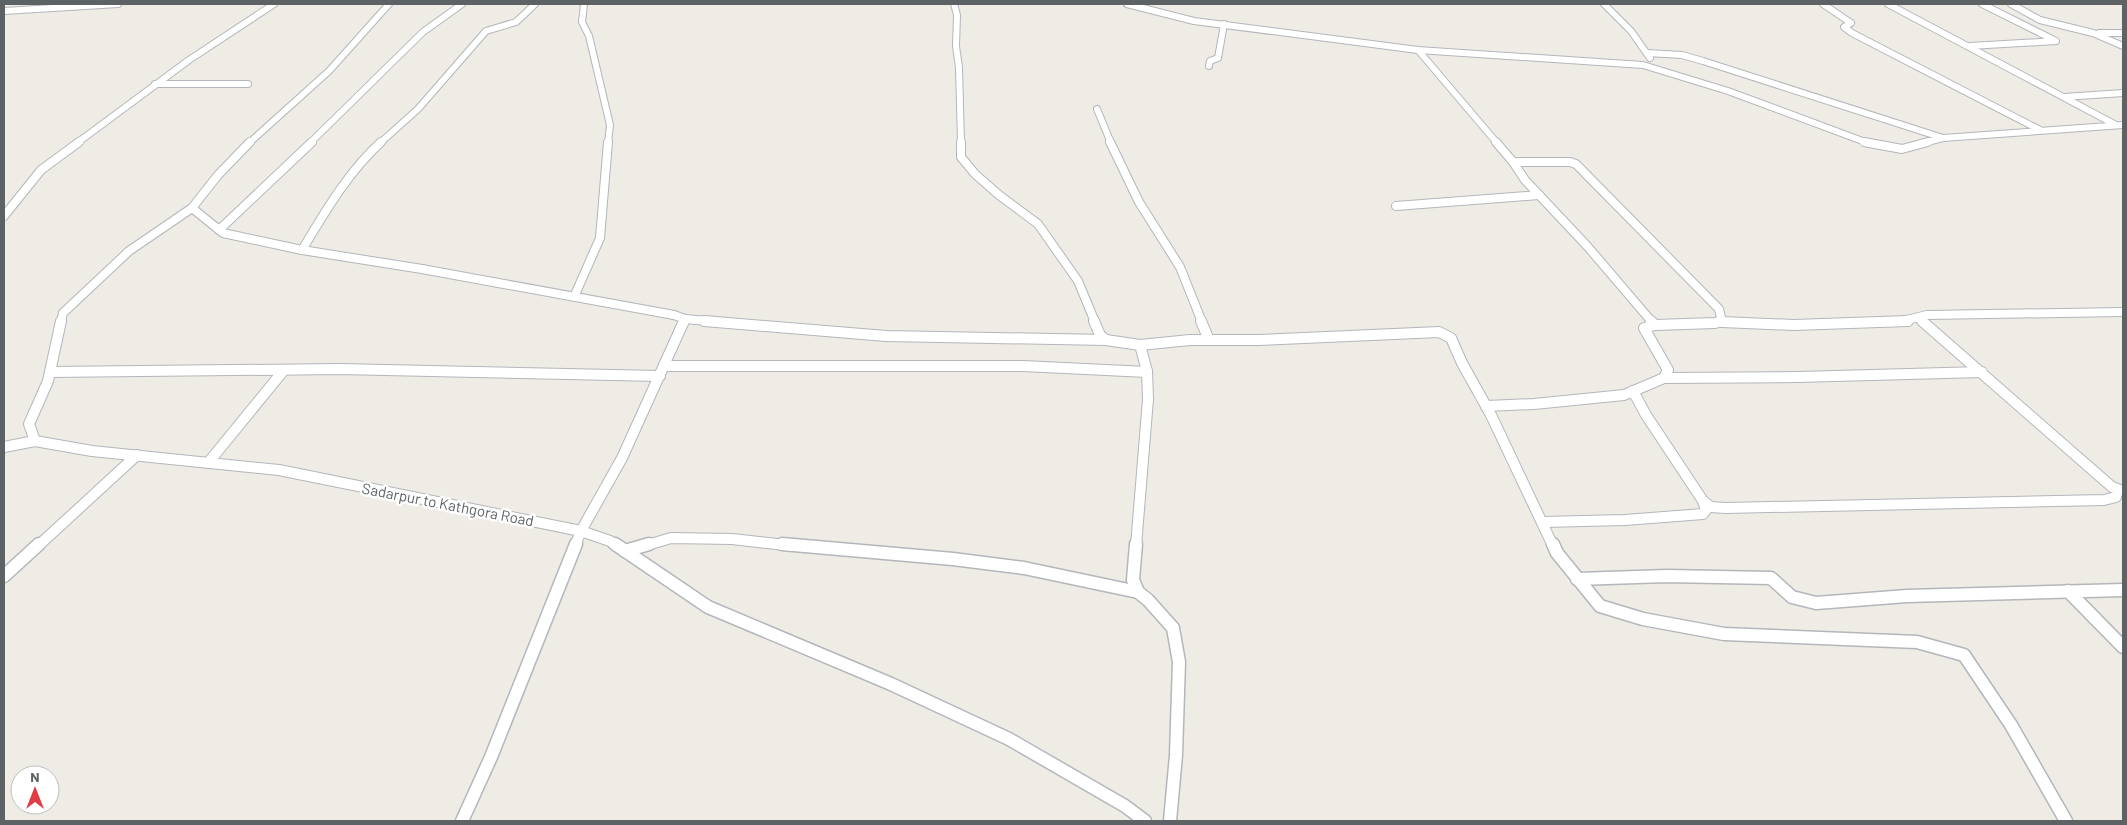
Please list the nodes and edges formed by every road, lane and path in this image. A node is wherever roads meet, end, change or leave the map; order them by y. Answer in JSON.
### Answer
{"nodes":[{"id":1,"x":118,"y":4,"type":"edge"},
{"id":2,"x":274,"y":4,"type":"edge"},
{"id":3,"x":389,"y":4,"type":"edge"},
{"id":4,"x":462,"y":4,"type":"edge"},
{"id":5,"x":535,"y":4,"type":"edge"},
{"id":6,"x":584,"y":4,"type":"edge"},
{"id":7,"x":954,"y":4,"type":"edge"},
{"id":8,"x":1127,"y":4,"type":"edge"},
{"id":9,"x":1604,"y":4,"type":"edge"},
{"id":10,"x":1823,"y":4,"type":"edge"},
{"id":11,"x":1888,"y":4,"type":"edge"},
{"id":12,"x":1982,"y":4,"type":"edge"},
{"id":13,"x":2011,"y":4,"type":"edge"},
{"id":14,"x":4,"y":11,"type":"edge"},
{"id":15,"x":1224,"y":24,"type":"junction"},
{"id":16,"x":2093,"y":33,"type":"junction"},
{"id":17,"x":2123,"y":33,"type":"edge"},
{"id":18,"x":1969,"y":46,"type":"junction"},
{"id":19,"x":2123,"y":46,"type":"edge"},
{"id":20,"x":1418,"y":50,"type":"junction"},
{"id":21,"x":1647,"y":53,"type":"junction"},
{"id":22,"x":1209,"y":66,"type":"dead end"},
{"id":23,"x":1656,"y":69,"type":"junction"},
{"id":24,"x":155,"y":84,"type":"junction"},
{"id":25,"x":248,"y":84,"type":"dead end"},
{"id":26,"x":2123,"y":93,"type":"edge"},
{"id":27,"x":2063,"y":97,"type":"junction"},
{"id":28,"x":1097,"y":109,"type":"dead end"},
{"id":29,"x":2120,"y":125,"type":"edge"},
{"id":30,"x":2040,"y":130,"type":"junction"},
{"id":31,"x":1943,"y":138,"type":"junction"},
{"id":32,"x":1512,"y":162,"type":"junction"},
{"id":33,"x":1539,"y":195,"type":"junction"},
{"id":34,"x":1396,"y":206,"type":"dead end"},
{"id":35,"x":192,"y":208,"type":"junction"},
{"id":36,"x":4,"y":216,"type":"edge"},
{"id":37,"x":219,"y":230,"type":"junction"},
{"id":38,"x":302,"y":250,"type":"junction"},
{"id":39,"x":574,"y":297,"type":"junction"},
{"id":40,"x":2123,"y":312,"type":"edge"},
{"id":41,"x":685,"y":319,"type":"junction"},
{"id":42,"x":1920,"y":319,"type":"junction"},
{"id":43,"x":1722,"y":322,"type":"junction"},
{"id":44,"x":1655,"y":325,"type":"junction"},
{"id":45,"x":1106,"y":340,"type":"junction"},
{"id":46,"x":1209,"y":340,"type":"junction"},
{"id":47,"x":1140,"y":345,"type":"junction"},
{"id":48,"x":284,"y":370,"type":"junction"},
{"id":49,"x":662,"y":371,"type":"junction"},
{"id":50,"x":50,"y":372,"type":"junction"},
{"id":51,"x":1147,"y":372,"type":"junction"},
{"id":52,"x":1982,"y":372,"type":"junction"},
{"id":53,"x":1664,"y":378,"type":"junction"},
{"id":54,"x":1633,"y":391,"type":"junction"},
{"id":55,"x":1486,"y":406,"type":"junction"},
{"id":56,"x":35,"y":441,"type":"junction"},
{"id":57,"x":4,"y":448,"type":"edge"},
{"id":58,"x":136,"y":456,"type":"junction"},
{"id":59,"x":208,"y":463,"type":"junction"},
{"id":60,"x":2120,"y":494,"type":"edge"},
{"id":61,"x":1703,"y":501,"type":"junction"},
{"id":62,"x":1543,"y":522,"type":"junction"},
{"id":63,"x":581,"y":530,"type":"junction"},
{"id":64,"x":625,"y":551,"type":"junction"},
{"id":65,"x":4,"y":576,"type":"edge"},
{"id":66,"x":1577,"y":579,"type":"junction"},
{"id":67,"x":2123,"y":590,"type":"edge"},
{"id":68,"x":2068,"y":591,"type":"junction"},
{"id":69,"x":1138,"y":592,"type":"junction"},
{"id":70,"x":2123,"y":647,"type":"edge"},
{"id":71,"x":462,"y":821,"type":"edge"},
{"id":72,"x":1145,"y":821,"type":"edge"},
{"id":73,"x":1170,"y":821,"type":"edge"},
{"id":74,"x":2066,"y":821,"type":"edge"}],
"edges":[{"from":1,"to":14,"type":"street"},
{"from":2,"to":24,"type":"street"},
{"from":3,"to":35,"type":"street"},
{"from":4,"to":37,"type":"street"},
{"from":5,"to":38,"type":"street"},
{"from":6,"to":39,"type":"street"},
{"from":7,"to":45,"type":"street"},
{"from":8,"to":15,"type":"street"},
{"from":9,"to":21,"type":"street"},
{"from":10,"to":30,"type":"street"},
{"from":11,"to":18,"type":"street"},
{"from":12,"to":18,"type":"street"},
{"from":13,"to":16,"type":"street"},
{"from":15,"to":20,"type":"street"},
{"from":15,"to":22,"type":"street"},
{"from":16,"to":17,"type":"street"},
{"from":16,"to":19,"type":"street"},
{"from":18,"to":27,"type":"street"},
{"from":20,"to":23,"type":"street"},
{"from":20,"to":32,"type":"street"},
{"from":21,"to":23,"type":"street"},
{"from":21,"to":31,"type":"street"},
{"from":23,"to":31,"type":"street"},
{"from":24,"to":25,"type":"street"},
{"from":24,"to":36,"type":"street"},
{"from":26,"to":27,"type":"street"},
{"from":27,"to":29,"type":"street"},
{"from":28,"to":46,"type":"street"},
{"from":29,"to":30,"type":"street"},
{"from":30,"to":31,"type":"street"},
{"from":32,"to":33,"type":"street"},
{"from":32,"to":43,"type":"street"},
{"from":33,"to":34,"type":"street"},
{"from":33,"to":44,"type":"street"},
{"from":35,"to":37,"type":"street"},
{"from":35,"to":50,"type":"street"},
{"from":37,"to":38,"type":"street"},
{"from":38,"to":39,"type":"street"},
{"from":39,"to":41,"type":"street"},
{"from":40,"to":42,"type":"street"},
{"from":41,"to":45,"type":"street"},
{"from":41,"to":49,"type":"street"},
{"from":42,"to":43,"type":"street"},
{"from":42,"to":52,"type":"street"},
{"from":43,"to":44,"type":"street"},
{"from":44,"to":53,"type":"street"},
{"from":45,"to":47,"type":"street"},
{"from":46,"to":47,"type":"street"},
{"from":46,"to":55,"type":"street"},
{"from":47,"to":51,"type":"street"},
{"from":48,"to":49,"type":"street"},
{"from":48,"to":50,"type":"street"},
{"from":48,"to":59,"type":"street"},
{"from":49,"to":51,"type":"street"},
{"from":49,"to":63,"type":"street"},
{"from":50,"to":56,"type":"street"},
{"from":51,"to":69,"type":"street"},
{"from":52,"to":53,"type":"street"},
{"from":52,"to":60,"type":"street"},
{"from":53,"to":54,"type":"street"},
{"from":54,"to":55,"type":"street"},
{"from":54,"to":61,"type":"street"},
{"from":55,"to":62,"type":"street"},
{"from":56,"to":57,"type":"street","name":"Sadarpur to Kathgora Road"},
{"from":56,"to":58,"type":"street","name":"Sadarpur to Kathgora Road"},
{"from":58,"to":59,"type":"street","name":"Sadarpur to Kathgora Road"},
{"from":58,"to":65,"type":"street"},
{"from":59,"to":63,"type":"street","name":"Sadarpur to Kathgora Road"},
{"from":60,"to":61,"type":"street"},
{"from":61,"to":62,"type":"street"},
{"from":62,"to":66,"type":"street"},
{"from":63,"to":64,"type":"street","name":"Sadarpur to Kathgora Road"},
{"from":63,"to":71,"type":"street"},
{"from":64,"to":69,"type":"street"},
{"from":64,"to":72,"type":"street","name":"Sadarpur to Kathgora Road"},
{"from":66,"to":68,"type":"street"},
{"from":66,"to":74,"type":"street"},
{"from":67,"to":68,"type":"street"},
{"from":68,"to":70,"type":"street"},
{"from":69,"to":73,"type":"street"}]}
